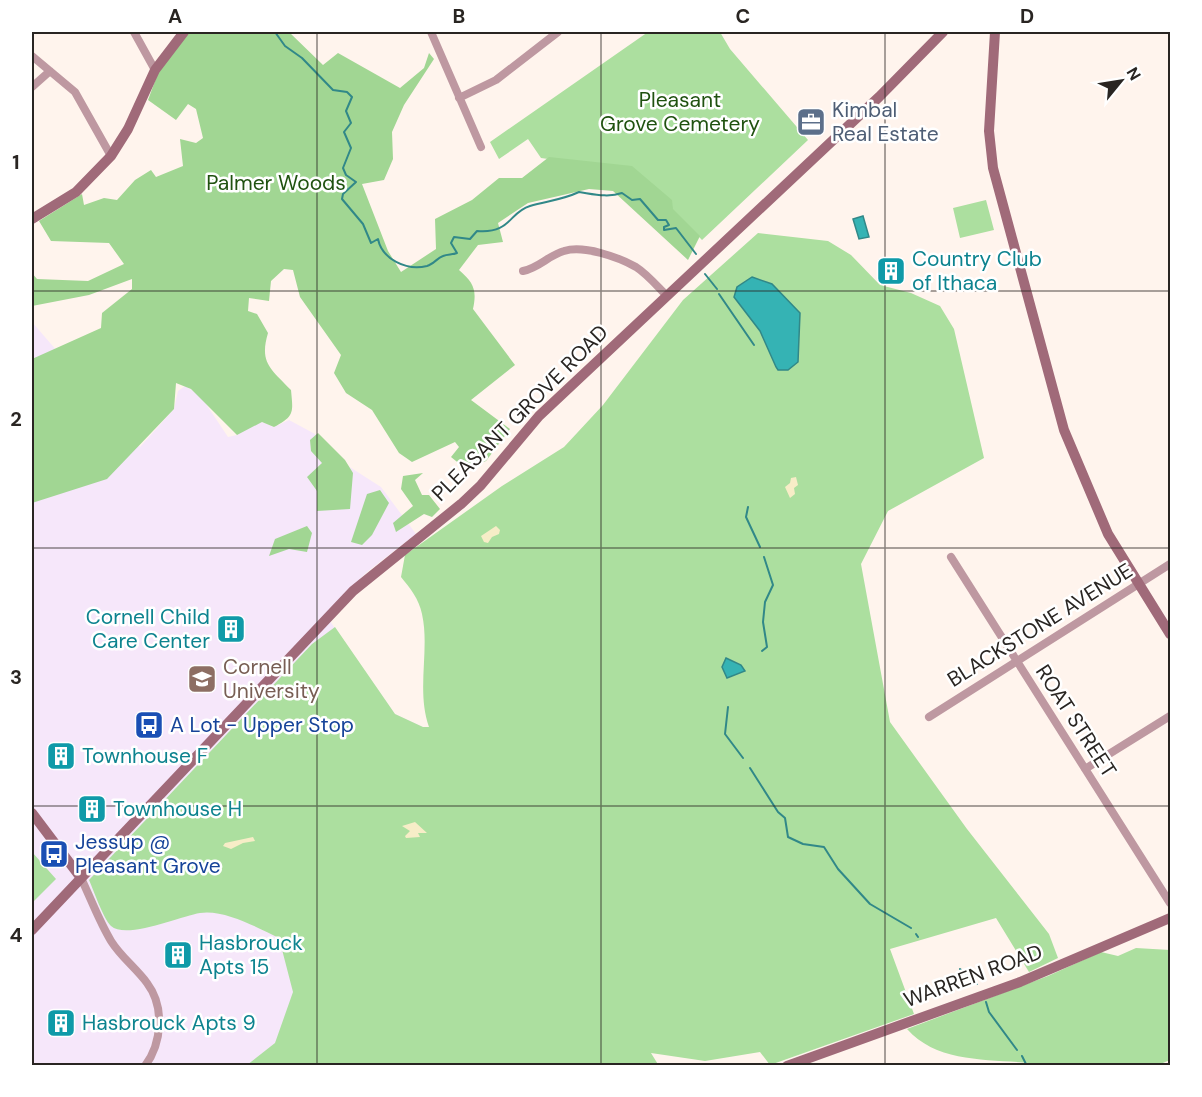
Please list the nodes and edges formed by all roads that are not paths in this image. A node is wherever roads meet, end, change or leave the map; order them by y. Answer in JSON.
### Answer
{"nodes":[{"id":1,"x":134,"y":32,"type":"edge"},
{"id":2,"x":184,"y":32,"type":"edge"},
{"id":3,"x":431,"y":32,"type":"edge"},
{"id":4,"x":558,"y":32,"type":"edge"},
{"id":5,"x":943,"y":32,"type":"edge"},
{"id":6,"x":995,"y":32,"type":"edge"},
{"id":7,"x":32,"y":56,"type":"edge"},
{"id":8,"x":155,"y":70,"type":"junction"},
{"id":9,"x":50,"y":71,"type":"junction"},
{"id":10,"x":32,"y":87,"type":"edge"},
{"id":11,"x":459,"y":98,"type":"junction"},
{"id":12,"x":481,"y":147,"type":"dead end"},
{"id":13,"x":111,"y":156,"type":"junction"},
{"id":14,"x":32,"y":219,"type":"edge"},
{"id":15,"x":523,"y":271,"type":"dead end"},
{"id":16,"x":666,"y":295,"type":"junction"},
{"id":17,"x":951,"y":557,"type":"dead end"},
{"id":18,"x":1170,"y":564,"type":"edge"},
{"id":19,"x":1138,"y":583,"type":"junction"},
{"id":20,"x":1170,"y":634,"type":"edge"},
{"id":21,"x":1016,"y":661,"type":"junction"},
{"id":22,"x":1170,"y":716,"type":"edge"},
{"id":23,"x":929,"y":717,"type":"dead end"},
{"id":24,"x":1085,"y":769,"type":"junction"},
{"id":25,"x":34,"y":821,"type":"edge"},
{"id":26,"x":81,"y":878,"type":"junction"},
{"id":27,"x":1170,"y":903,"type":"edge"},
{"id":28,"x":1170,"y":918,"type":"edge"},
{"id":29,"x":32,"y":930,"type":"edge"},
{"id":30,"x":145,"y":1065,"type":"edge"},
{"id":31,"x":787,"y":1065,"type":"edge"}],
"edges":[{"from":1,"to":8,"type":"street"},
{"from":2,"to":8,"type":"street"},
{"from":3,"to":11,"type":"street"},
{"from":4,"to":11,"type":"street"},
{"from":5,"to":16,"type":"street","name":"PLEASANT GROVE ROAD"},
{"from":6,"to":19,"type":"street"},
{"from":7,"to":9,"type":"street"},
{"from":8,"to":13,"type":"street"},
{"from":9,"to":10,"type":"street"},
{"from":9,"to":13,"type":"street"},
{"from":11,"to":12,"type":"street"},
{"from":13,"to":14,"type":"street"},
{"from":15,"to":16,"type":"street"},
{"from":16,"to":26,"type":"street","name":"PLEASANT GROVE ROAD"},
{"from":17,"to":21,"type":"street","name":"ROAT STREET"},
{"from":18,"to":19,"type":"street","name":"BLACKSTONE AVENUE"},
{"from":19,"to":20,"type":"street"},
{"from":19,"to":21,"type":"street","name":"BLACKSTONE AVENUE"},
{"from":21,"to":23,"type":"street","name":"BLACKSTONE AVENUE"},
{"from":21,"to":24,"type":"street","name":"ROAT STREET"},
{"from":22,"to":24,"type":"street"},
{"from":24,"to":27,"type":"street","name":"ROAT STREET"},
{"from":25,"to":26,"type":"street"},
{"from":26,"to":29,"type":"street","name":"PLEASANT GROVE ROAD"},
{"from":26,"to":30,"type":"street"},
{"from":28,"to":31,"type":"street","name":"WARREN ROAD"}]}
